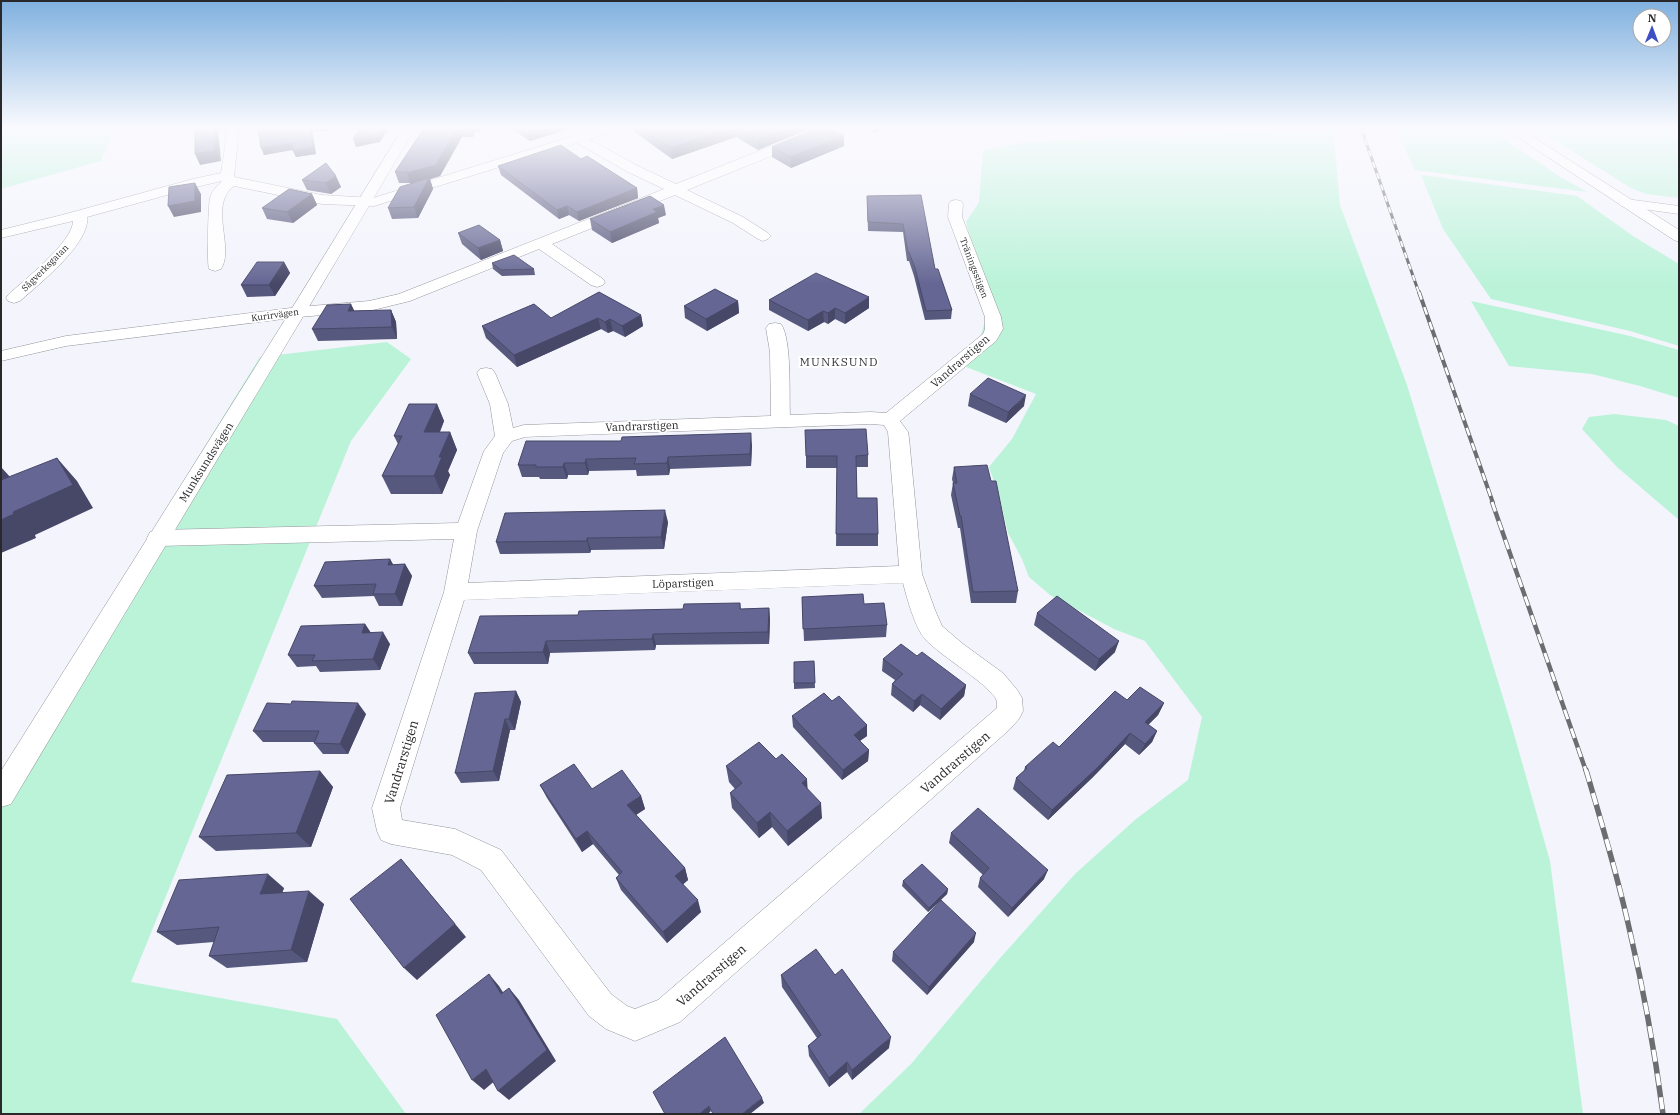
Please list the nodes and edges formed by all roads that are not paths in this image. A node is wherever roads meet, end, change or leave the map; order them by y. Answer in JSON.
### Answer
{"nodes":[{"id":1,"x":214,"y":180,"type":"edge"},
{"id":2,"x":228,"y":180,"type":"edge"},
{"id":3,"x":239,"y":180,"type":"edge"},
{"id":4,"x":378,"y":180,"type":"edge"},
{"id":5,"x":447,"y":180,"type":"edge"},
{"id":6,"x":655,"y":180,"type":"edge"},
{"id":7,"x":699,"y":180,"type":"edge"},
{"id":8,"x":1589,"y":180,"type":"edge"},
{"id":9,"x":674,"y":190,"type":"junction"},
{"id":10,"x":365,"y":203,"type":"junction"},
{"id":11,"x":956,"y":204,"type":"dead end"},
{"id":12,"x":1626,"y":204,"type":"junction"},
{"id":13,"x":1679,"y":210,"type":"edge"},
{"id":14,"x":80,"y":214,"type":"junction"},
{"id":15,"x":1,"y":234,"type":"edge"},
{"id":16,"x":763,"y":236,"type":"dead end"},
{"id":17,"x":1679,"y":237,"type":"edge"},
{"id":18,"x":540,"y":244,"type":"junction"},
{"id":19,"x":215,"y":266,"type":"dead end"},
{"id":20,"x":597,"y":282,"type":"dead end"},
{"id":21,"x":14,"y":298,"type":"dead end"},
{"id":22,"x":298,"y":312,"type":"junction"},
{"id":23,"x":775,"y":328,"type":"dead end"},
{"id":24,"x":993,"y":331,"type":"joint"},
{"id":25,"x":1,"y":356,"type":"edge"},
{"id":26,"x":486,"y":373,"type":"dead end"},
{"id":27,"x":781,"y":420,"type":"junction"},
{"id":28,"x":890,"y":420,"type":"junction"},
{"id":29,"x":505,"y":437,"type":"junction"},
{"id":30,"x":466,"y":531,"type":"junction"},
{"id":31,"x":158,"y":538,"type":"junction"},
{"id":32,"x":911,"y":574,"type":"junction"},
{"id":33,"x":455,"y":592,"type":"junction"},
{"id":34,"x":1,"y":796,"type":"edge"}],
"edges":[{"from":1,"to":14,"type":"street"},
{"from":2,"to":19,"type":"street"},
{"from":3,"to":10,"type":"street"},
{"from":4,"to":10,"type":"street","name":"Munksundsvägen"},
{"from":5,"to":10,"type":"street"},
{"from":6,"to":9,"type":"street"},
{"from":7,"to":9,"type":"street","name":"Kurirvägen"},
{"from":8,"to":12,"type":"street"},
{"from":9,"to":16,"type":"street"},
{"from":9,"to":18,"type":"street","name":"Kurirvägen"},
{"from":10,"to":22,"type":"street","name":"Munksundsvägen"},
{"from":11,"to":24,"type":"street","name":"Träningsstigen"},
{"from":12,"to":13,"type":"street"},
{"from":12,"to":17,"type":"street"},
{"from":14,"to":15,"type":"street"},
{"from":14,"to":21,"type":"street","name":"Sågverksgatan"},
{"from":18,"to":20,"type":"street"},
{"from":18,"to":22,"type":"street","name":"Kurirvägen"},
{"from":22,"to":25,"type":"street","name":"Kurirvägen"},
{"from":22,"to":31,"type":"street","name":"Munksundsvägen"},
{"from":23,"to":27,"type":"street"},
{"from":24,"to":28,"type":"street","name":"Vandrarstigen"},
{"from":26,"to":29,"type":"street"},
{"from":27,"to":28,"type":"street","name":"Vandrarstigen"},
{"from":27,"to":29,"type":"street","name":"Vandrarstigen"},
{"from":28,"to":32,"type":"street","name":"Vandrarstigen"},
{"from":29,"to":30,"type":"street","name":"Vandrarstigen"},
{"from":30,"to":31,"type":"street"},
{"from":30,"to":33,"type":"street","name":"Vandrarstigen"},
{"from":31,"to":34,"type":"street","name":"Munksundsvägen"},
{"from":32,"to":33,"type":"street","name":"Löparstigen"},
{"from":32,"to":33,"type":"street","name":"Vandrarstigen"}]}
